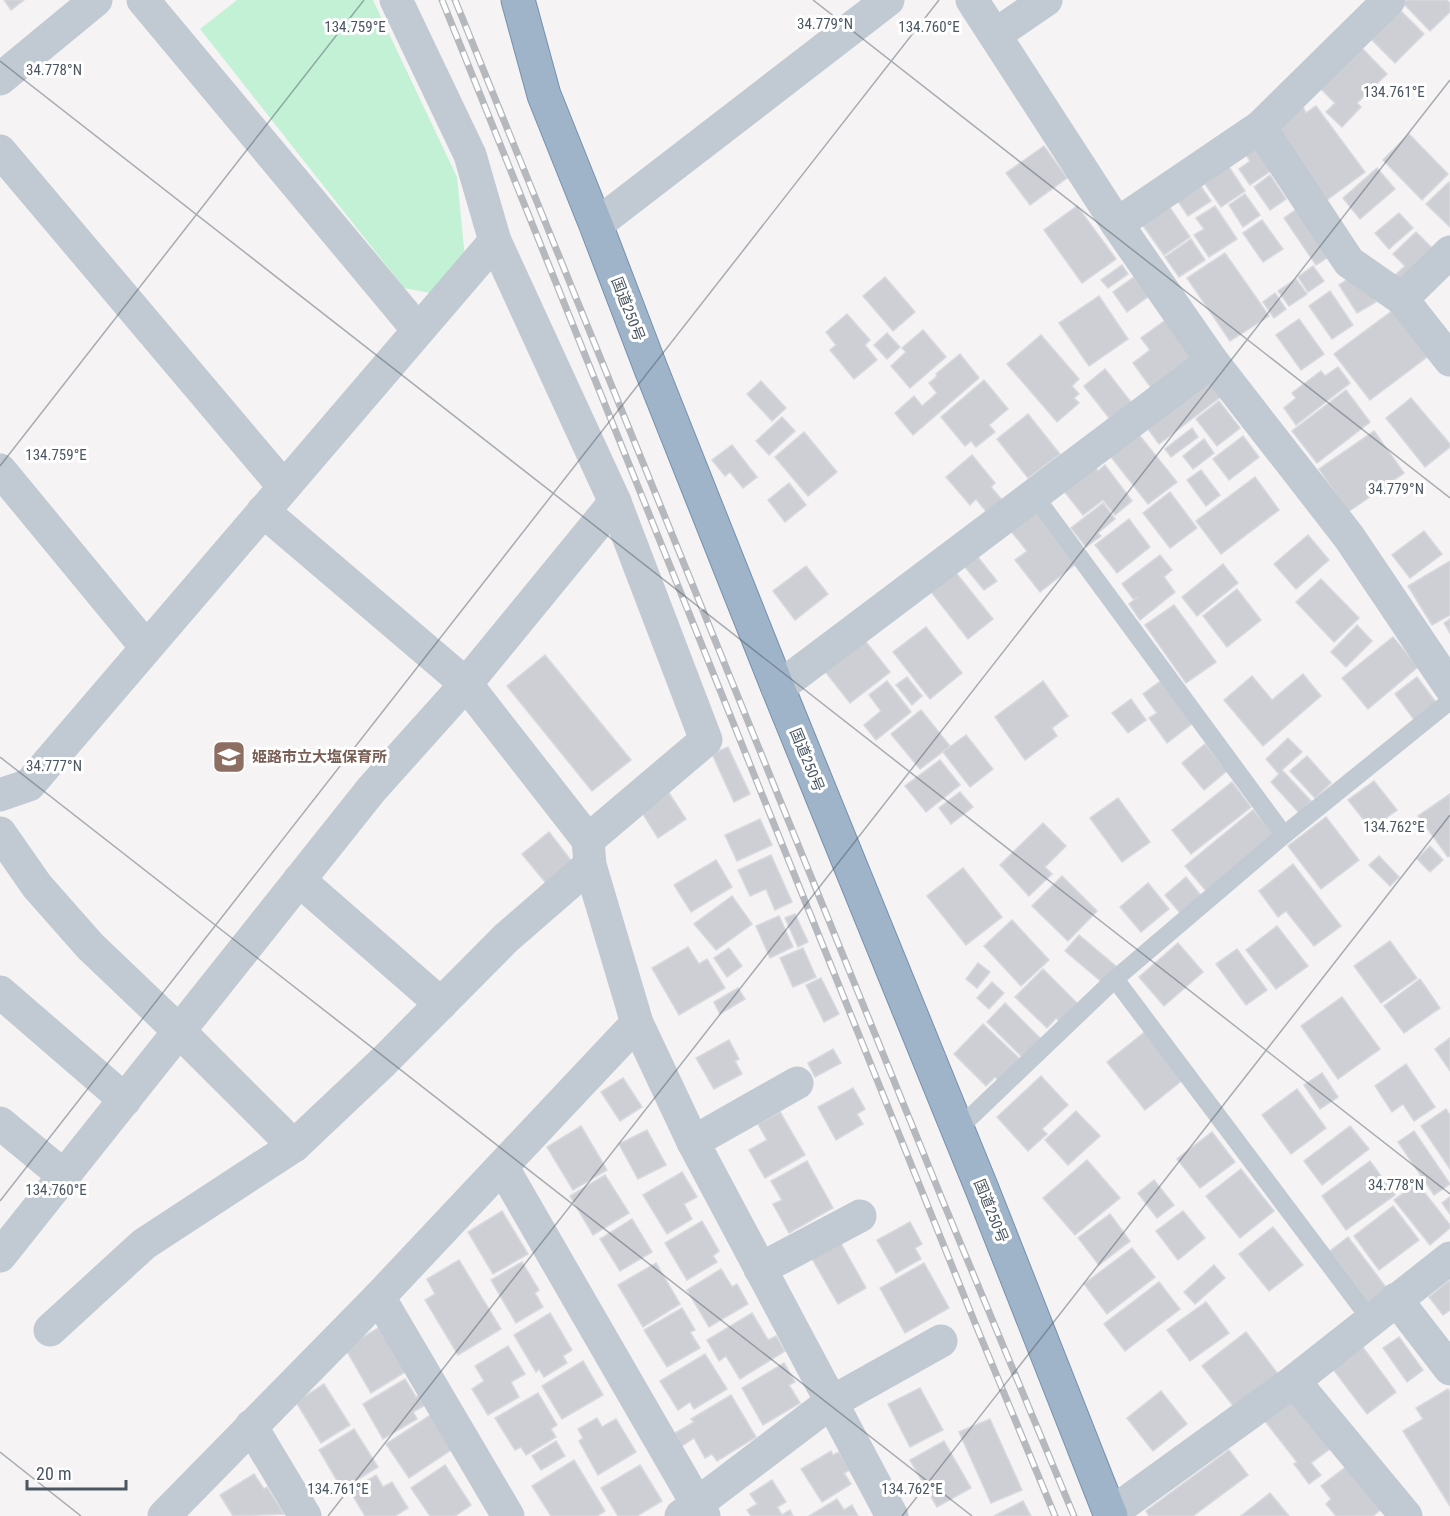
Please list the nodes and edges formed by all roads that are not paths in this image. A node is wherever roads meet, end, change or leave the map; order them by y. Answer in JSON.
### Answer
{"nodes":[{"id":1,"x":96,"y":0,"type":"edge"},
{"id":2,"x":143,"y":0,"type":"edge"},
{"id":3,"x":396,"y":0,"type":"edge"},
{"id":4,"x":518,"y":0,"type":"edge"},
{"id":5,"x":888,"y":0,"type":"edge"},
{"id":6,"x":972,"y":0,"type":"edge"},
{"id":7,"x":1046,"y":0,"type":"edge"},
{"id":8,"x":1389,"y":0,"type":"edge"},
{"id":9,"x":995,"y":35,"type":"junction"},
{"id":10,"x":0,"y":79,"type":"edge"},
{"id":11,"x":1260,"y":127,"type":"junction"},
{"id":12,"x":0,"y":151,"type":"edge"},
{"id":13,"x":1117,"y":224,"type":"junction"},
{"id":14,"x":596,"y":225,"type":"junction"},
{"id":15,"x":495,"y":241,"type":"junction"},
{"id":16,"x":1450,"y":252,"type":"edge"},
{"id":17,"x":1402,"y":299,"type":"junction"},
{"id":18,"x":418,"y":330,"type":"junction"},
{"id":19,"x":1450,"y":360,"type":"edge"},
{"id":20,"x":1212,"y":361,"type":"junction"},
{"id":21,"x":0,"y":470,"type":"edge"},
{"id":22,"x":1035,"y":495,"type":"junction"},
{"id":23,"x":273,"y":499,"type":"junction"},
{"id":24,"x":615,"y":502,"type":"junction"},
{"id":25,"x":146,"y":647,"type":"junction"},
{"id":26,"x":466,"y":684,"type":"junction"},
{"id":27,"x":1450,"y":687,"type":"edge"},
{"id":28,"x":778,"y":688,"type":"junction"},
{"id":29,"x":1450,"y":701,"type":"edge"},
{"id":30,"x":0,"y":795,"type":"edge"},
{"id":31,"x":0,"y":833,"type":"edge"},
{"id":32,"x":1284,"y":835,"type":"junction"},
{"id":33,"x":589,"y":852,"type":"junction"},
{"id":34,"x":299,"y":880,"type":"junction"},
{"id":35,"x":1115,"y":979,"type":"junction"},
{"id":36,"x":0,"y":992,"type":"edge"},
{"id":37,"x":441,"y":1004,"type":"junction"},
{"id":38,"x":637,"y":1023,"type":"junction"},
{"id":39,"x":179,"y":1031,"type":"junction"},
{"id":40,"x":797,"y":1083,"type":"dead end"},
{"id":41,"x":125,"y":1100,"type":"junction"},
{"id":42,"x":0,"y":1123,"type":"edge"},
{"id":43,"x":958,"y":1130,"type":"junction"},
{"id":44,"x":693,"y":1142,"type":"junction"},
{"id":45,"x":294,"y":1146,"type":"junction"},
{"id":46,"x":503,"y":1168,"type":"junction"},
{"id":47,"x":64,"y":1176,"type":"junction"},
{"id":48,"x":860,"y":1216,"type":"dead end"},
{"id":49,"x":0,"y":1256,"type":"edge"},
{"id":50,"x":1450,"y":1258,"type":"edge"},
{"id":51,"x":760,"y":1269,"type":"junction"},
{"id":52,"x":379,"y":1297,"type":"junction"},
{"id":53,"x":1396,"y":1299,"type":"junction"},
{"id":54,"x":1371,"y":1320,"type":"junction"},
{"id":55,"x":50,"y":1330,"type":"dead end"},
{"id":56,"x":941,"y":1341,"type":"dead end"},
{"id":57,"x":1450,"y":1369,"type":"edge"},
{"id":58,"x":1294,"y":1381,"type":"junction"},
{"id":59,"x":830,"y":1402,"type":"junction"},
{"id":60,"x":251,"y":1426,"type":"junction"},
{"id":61,"x":694,"y":1512,"type":"edge"},
{"id":62,"x":1110,"y":1515,"type":"edge"},
{"id":63,"x":164,"y":1516,"type":"edge"},
{"id":64,"x":305,"y":1516,"type":"edge"},
{"id":65,"x":508,"y":1516,"type":"edge"},
{"id":66,"x":892,"y":1516,"type":"edge"},
{"id":67,"x":1406,"y":1516,"type":"edge"}],
"edges":[{"from":1,"to":10,"type":"street"},
{"from":2,"to":18,"type":"street"},
{"from":3,"to":15,"type":"street"},
{"from":4,"to":14,"type":"highway","name":"国道250号"},
{"from":5,"to":14,"type":"street"},
{"from":6,"to":9,"type":"street"},
{"from":7,"to":9,"type":"street"},
{"from":8,"to":11,"type":"street"},
{"from":9,"to":13,"type":"street"},
{"from":11,"to":13,"type":"street"},
{"from":11,"to":17,"type":"street"},
{"from":12,"to":23,"type":"street"},
{"from":13,"to":20,"type":"street"},
{"from":14,"to":28,"type":"highway","name":"国道250号"},
{"from":15,"to":18,"type":"street"},
{"from":15,"to":24,"type":"street"},
{"from":16,"to":17,"type":"street"},
{"from":17,"to":19,"type":"street"},
{"from":18,"to":23,"type":"street"},
{"from":20,"to":22,"type":"street"},
{"from":20,"to":27,"type":"street"},
{"from":21,"to":25,"type":"street"},
{"from":22,"to":28,"type":"street"},
{"from":22,"to":32,"type":"lane"},
{"from":23,"to":25,"type":"street"},
{"from":23,"to":26,"type":"street"},
{"from":24,"to":26,"type":"street"},
{"from":24,"to":33,"type":"street"},
{"from":25,"to":30,"type":"street"},
{"from":26,"to":33,"type":"street"},
{"from":26,"to":34,"type":"street"},
{"from":28,"to":43,"type":"highway","name":"国道250号"},
{"from":29,"to":32,"type":"lane"},
{"from":31,"to":39,"type":"street"},
{"from":32,"to":35,"type":"lane"},
{"from":33,"to":37,"type":"street"},
{"from":33,"to":38,"type":"street"},
{"from":34,"to":37,"type":"street"},
{"from":34,"to":39,"type":"street"},
{"from":35,"to":43,"type":"lane"},
{"from":35,"to":54,"type":"lane"},
{"from":36,"to":41,"type":"street"},
{"from":37,"to":45,"type":"street"},
{"from":38,"to":44,"type":"street"},
{"from":38,"to":46,"type":"street"},
{"from":39,"to":41,"type":"street"},
{"from":39,"to":45,"type":"street"},
{"from":40,"to":44,"type":"street"},
{"from":41,"to":47,"type":"street"},
{"from":42,"to":47,"type":"street"},
{"from":43,"to":62,"type":"highway","name":"国道250号"},
{"from":44,"to":51,"type":"street"},
{"from":45,"to":55,"type":"street"},
{"from":46,"to":52,"type":"street"},
{"from":46,"to":61,"type":"street"},
{"from":47,"to":49,"type":"street"},
{"from":48,"to":51,"type":"street"},
{"from":50,"to":53,"type":"street"},
{"from":51,"to":59,"type":"street"},
{"from":52,"to":60,"type":"street"},
{"from":52,"to":65,"type":"street"},
{"from":53,"to":54,"type":"street"},
{"from":53,"to":57,"type":"street"},
{"from":54,"to":58,"type":"street"},
{"from":56,"to":59,"type":"street"},
{"from":58,"to":62,"type":"street"},
{"from":58,"to":67,"type":"street"},
{"from":59,"to":61,"type":"street"},
{"from":59,"to":66,"type":"street"},
{"from":60,"to":63,"type":"street"},
{"from":60,"to":64,"type":"street"}]}
